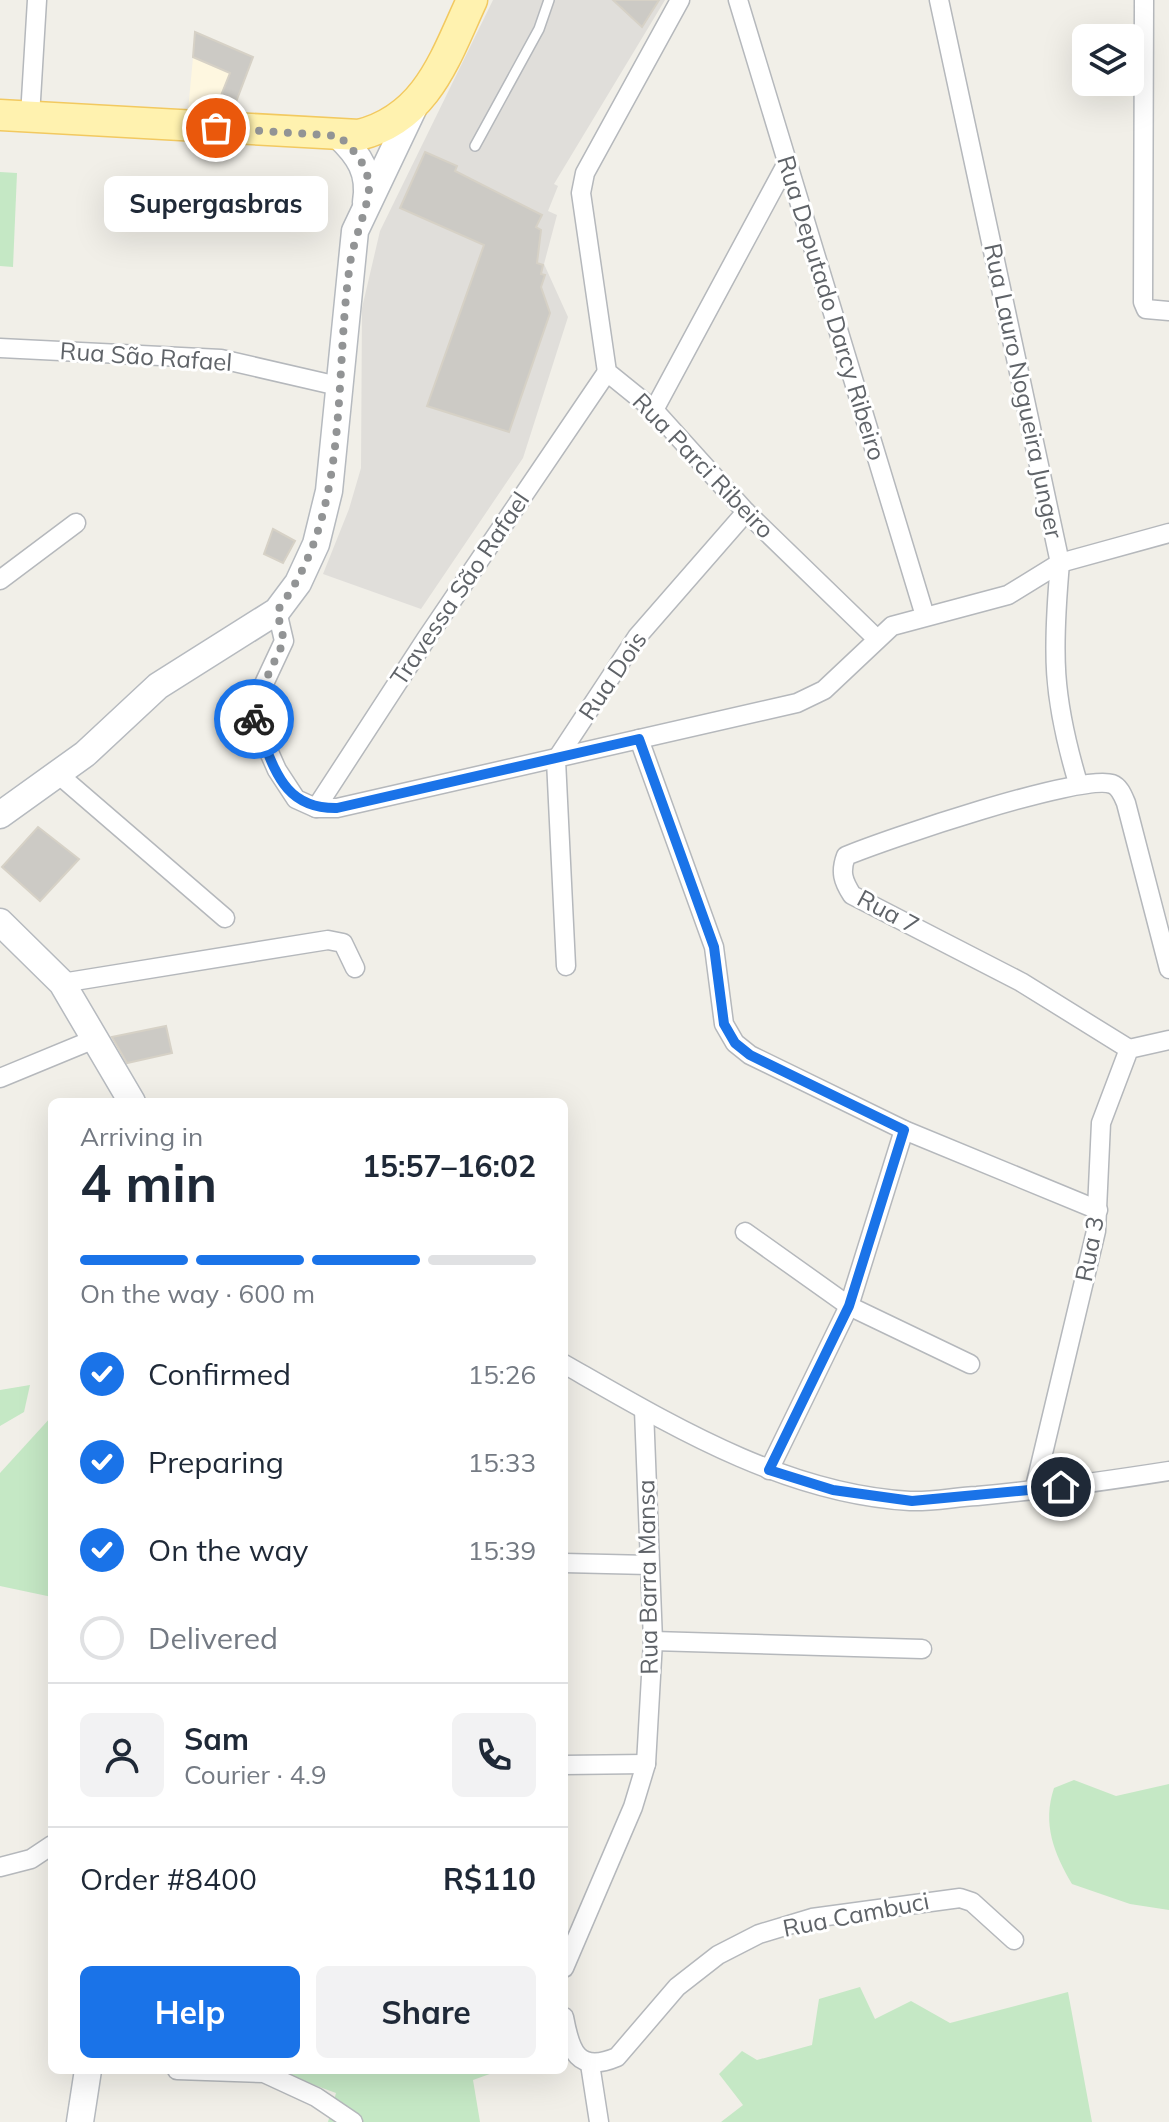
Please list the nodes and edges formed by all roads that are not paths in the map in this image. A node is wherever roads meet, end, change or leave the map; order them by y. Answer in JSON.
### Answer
{"nodes":[{"id":1,"x":37,"y":0,"type":"edge"},
{"id":2,"x":472,"y":0,"type":"edge"},
{"id":3,"x":549,"y":0,"type":"edge"},
{"id":4,"x":680,"y":0,"type":"edge"},
{"id":5,"x":738,"y":0,"type":"edge"},
{"id":6,"x":939,"y":0,"type":"edge"},
{"id":7,"x":1144,"y":0,"type":"edge"},
{"id":8,"x":415,"y":105,"type":"junction"},
{"id":9,"x":0,"y":115,"type":"edge"},
{"id":10,"x":30,"y":116,"type":"junction"},
{"id":11,"x":339,"y":136,"type":"junction"},
{"id":12,"x":475,"y":146,"type":"dead end"},
{"id":13,"x":787,"y":163,"type":"junction"},
{"id":14,"x":366,"y":205,"type":"junction"},
{"id":15,"x":1169,"y":311,"type":"edge"},
{"id":16,"x":0,"y":348,"type":"edge"},
{"id":17,"x":607,"y":372,"type":"junction"},
{"id":18,"x":338,"y":386,"type":"junction"},
{"id":19,"x":654,"y":410,"type":"junction"},
{"id":20,"x":746,"y":512,"type":"junction"},
{"id":21,"x":76,"y":523,"type":"dead end"},
{"id":22,"x":1169,"y":533,"type":"edge"},
{"id":23,"x":1060,"y":563,"type":"junction"},
{"id":24,"x":0,"y":580,"type":"edge"},
{"id":25,"x":277,"y":611,"type":"junction"},
{"id":26,"x":925,"y":616,"type":"junction"},
{"id":27,"x":876,"y":638,"type":"junction"},
{"id":28,"x":639,"y":739,"type":"junction"},
{"id":29,"x":556,"y":760,"type":"junction"},
{"id":30,"x":58,"y":774,"type":"junction"},
{"id":31,"x":1078,"y":783,"type":"junction"},
{"id":32,"x":316,"y":808,"type":"junction"},
{"id":33,"x":0,"y":815,"type":"edge"},
{"id":34,"x":225,"y":918,"type":"dead end"},
{"id":35,"x":0,"y":922,"type":"edge"},
{"id":36,"x":566,"y":966,"type":"dead end"},
{"id":37,"x":355,"y":968,"type":"dead end"},
{"id":38,"x":1169,"y":969,"type":"edge"},
{"id":39,"x":62,"y":983,"type":"junction"},
{"id":40,"x":97,"y":1038,"type":"junction"},
{"id":41,"x":1169,"y":1040,"type":"edge"},
{"id":42,"x":1129,"y":1049,"type":"junction"},
{"id":43,"x":0,"y":1078,"type":"edge"},
{"id":44,"x":130,"y":1098,"type":"edge"},
{"id":45,"x":904,"y":1130,"type":"junction"},
{"id":46,"x":1098,"y":1210,"type":"junction"},
{"id":47,"x":745,"y":1232,"type":"dead end"},
{"id":48,"x":849,"y":1306,"type":"junction"},
{"id":49,"x":970,"y":1364,"type":"dead end"},
{"id":50,"x":568,"y":1366,"type":"edge"},
{"id":51,"x":644,"y":1410,"type":"junction"},
{"id":52,"x":769,"y":1470,"type":"junction"},
{"id":53,"x":1169,"y":1471,"type":"edge"},
{"id":54,"x":1034,"y":1491,"type":"junction"},
{"id":55,"x":568,"y":1563,"type":"edge"},
{"id":56,"x":649,"y":1565,"type":"junction"},
{"id":57,"x":653,"y":1641,"type":"junction"},
{"id":58,"x":922,"y":1649,"type":"dead end"},
{"id":59,"x":646,"y":1764,"type":"junction"},
{"id":60,"x":568,"y":1765,"type":"edge"},
{"id":61,"x":48,"y":1848,"type":"edge"},
{"id":62,"x":0,"y":1867,"type":"edge"},
{"id":63,"x":1014,"y":1940,"type":"dead end"},
{"id":64,"x":568,"y":1959,"type":"edge"},
{"id":65,"x":568,"y":2037,"type":"edge"},
{"id":66,"x":590,"y":2064,"type":"junction"},
{"id":67,"x":87,"y":2074,"type":"edge"},
{"id":68,"x":266,"y":2074,"type":"edge"},
{"id":69,"x":80,"y":2122,"type":"edge"},
{"id":70,"x":353,"y":2122,"type":"edge"},
{"id":71,"x":599,"y":2122,"type":"edge"}],
"edges":[{"from":1,"to":10,"type":"street"},
{"from":2,"to":8,"type":"main road"},
{"from":3,"to":12,"type":"lane"},
{"from":4,"to":17,"type":"street"},
{"from":5,"to":13,"type":"street","name":"Rua Deputado Darcy Ribeiro"},
{"from":6,"to":23,"type":"street","name":"Rua Lauro Nogueira Junger"},
{"from":7,"to":15,"type":"street"},
{"from":8,"to":11,"type":"main road"},
{"from":8,"to":14,"type":"street"},
{"from":9,"to":10,"type":"main road"},
{"from":10,"to":11,"type":"main road"},
{"from":11,"to":14,"type":"street"},
{"from":13,"to":19,"type":"street"},
{"from":13,"to":26,"type":"street","name":"Rua Deputado Darcy Ribeiro"},
{"from":14,"to":18,"type":"street"},
{"from":16,"to":18,"type":"street","name":"Rua São Rafael"},
{"from":17,"to":19,"type":"street","name":"Rua Parci Ribeiro"},
{"from":17,"to":32,"type":"street","name":"Travessa São Rafael"},
{"from":18,"to":25,"type":"street"},
{"from":19,"to":20,"type":"street","name":"Rua Parci Ribeiro"},
{"from":20,"to":27,"type":"street","name":"Rua Parci Ribeiro"},
{"from":20,"to":29,"type":"street","name":"Rua Dois"},
{"from":21,"to":24,"type":"street"},
{"from":22,"to":23,"type":"street"},
{"from":23,"to":26,"type":"street"},
{"from":23,"to":31,"type":"street","name":"Rua Lauro Nogueira Junger"},
{"from":25,"to":30,"type":"street"},
{"from":25,"to":32,"type":"street"},
{"from":26,"to":27,"type":"street"},
{"from":27,"to":28,"type":"street"},
{"from":28,"to":29,"type":"street"},
{"from":28,"to":45,"type":"street"},
{"from":29,"to":32,"type":"street"},
{"from":29,"to":36,"type":"street"},
{"from":30,"to":33,"type":"street"},
{"from":30,"to":34,"type":"street"},
{"from":31,"to":38,"type":"street"},
{"from":31,"to":42,"type":"street","name":"Rua 7"},
{"from":35,"to":39,"type":"street"},
{"from":37,"to":39,"type":"street"},
{"from":39,"to":40,"type":"street"},
{"from":40,"to":43,"type":"street"},
{"from":40,"to":44,"type":"street"},
{"from":41,"to":42,"type":"street"},
{"from":42,"to":46,"type":"street","name":"Rua 3"},
{"from":45,"to":46,"type":"street"},
{"from":45,"to":48,"type":"street"},
{"from":46,"to":54,"type":"street","name":"Rua 3"},
{"from":47,"to":48,"type":"street"},
{"from":48,"to":49,"type":"street"},
{"from":48,"to":52,"type":"street"},
{"from":50,"to":51,"type":"street"},
{"from":51,"to":52,"type":"street"},
{"from":51,"to":56,"type":"street","name":"Rua Barra Mansa"},
{"from":52,"to":54,"type":"street"},
{"from":53,"to":54,"type":"street"},
{"from":55,"to":56,"type":"street"},
{"from":56,"to":57,"type":"street","name":"Rua Barra Mansa"},
{"from":57,"to":58,"type":"street"},
{"from":57,"to":59,"type":"street","name":"Rua Barra Mansa"},
{"from":59,"to":60,"type":"street"},
{"from":59,"to":64,"type":"street","name":"Rua Barra Mansa"},
{"from":61,"to":62,"type":"street"},
{"from":63,"to":66,"type":"street","name":"Rua Cambuci"},
{"from":65,"to":66,"type":"street"},
{"from":66,"to":71,"type":"street"},
{"from":67,"to":69,"type":"street"},
{"from":68,"to":70,"type":"street"}]}
